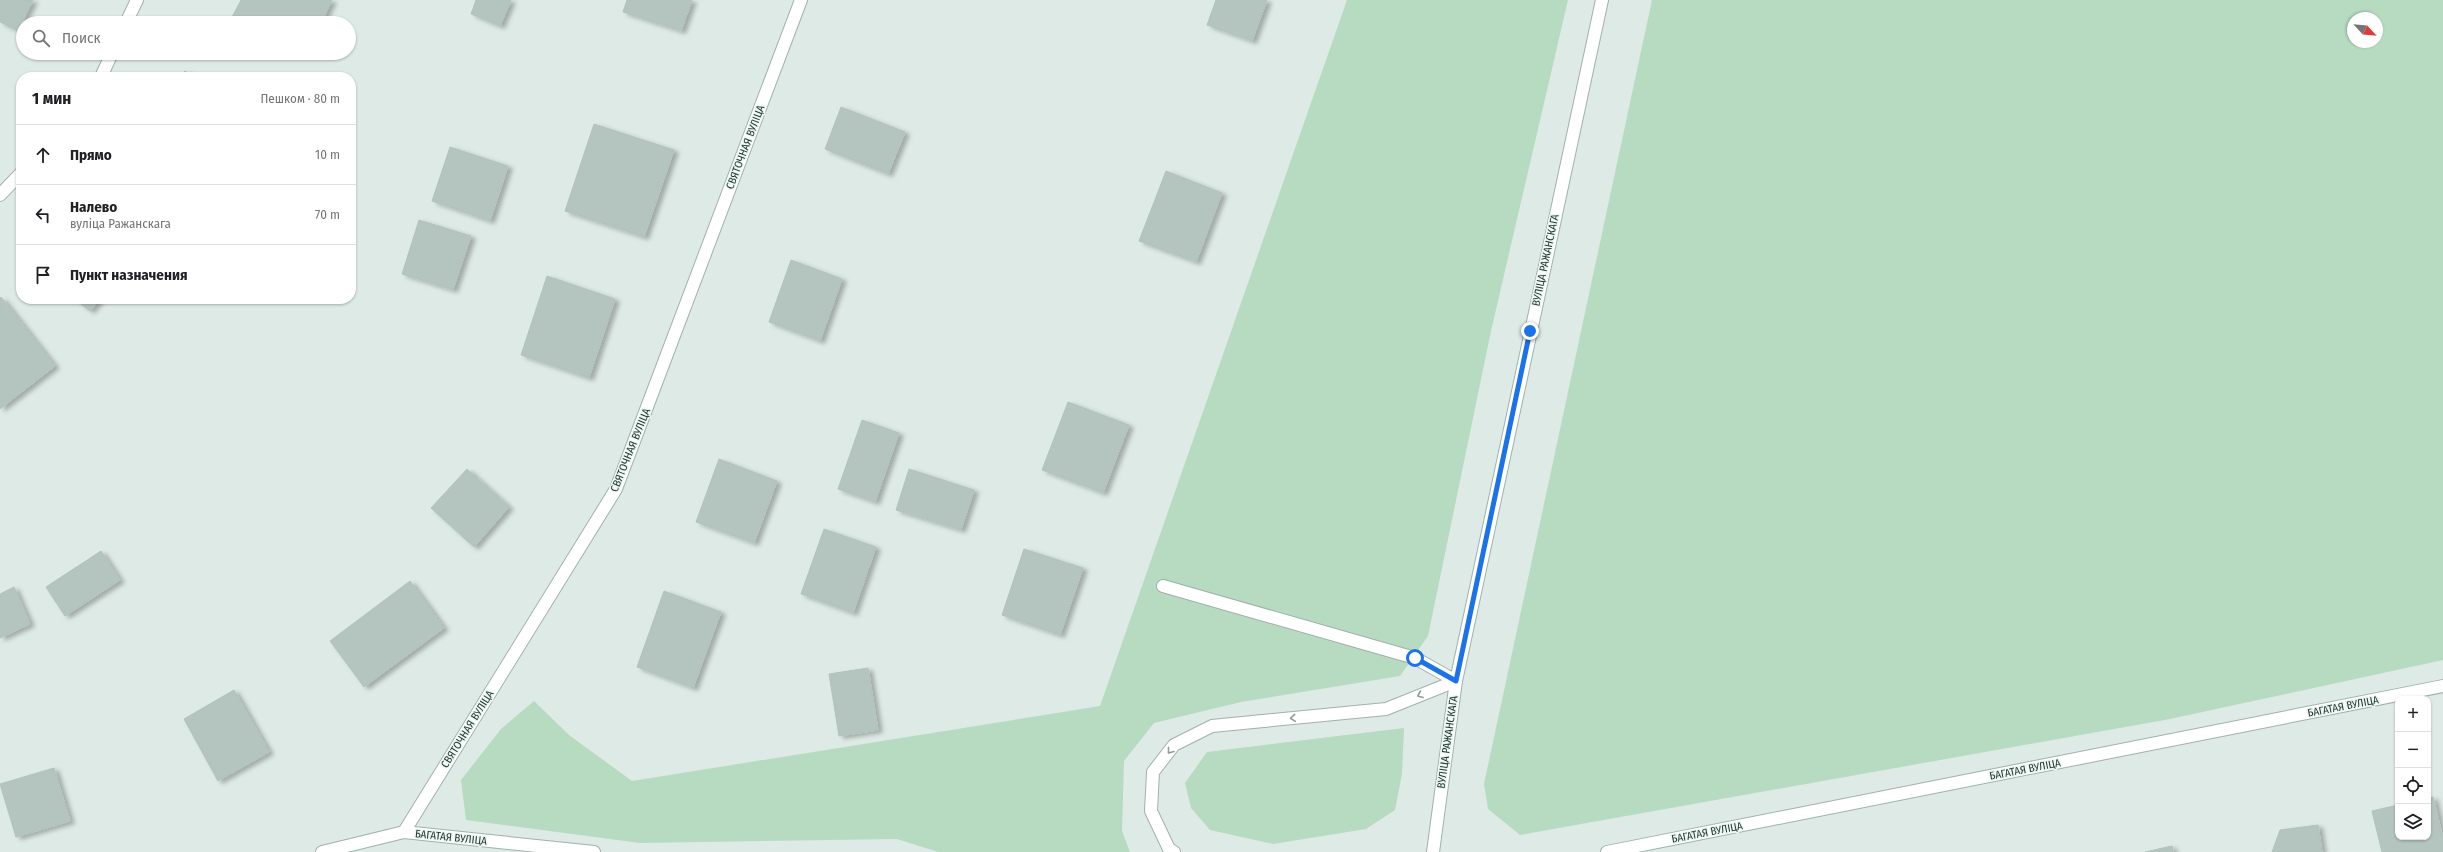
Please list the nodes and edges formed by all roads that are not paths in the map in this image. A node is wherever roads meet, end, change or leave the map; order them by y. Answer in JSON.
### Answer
{"nodes":[{"id":1,"x":137,"y":0,"type":"edge"},
{"id":2,"x":801,"y":0,"type":"edge"},
{"id":3,"x":1602,"y":0,"type":"edge"},
{"id":4,"x":129,"y":16,"type":"edge"},
{"id":5,"x":109,"y":60,"type":"edge"},
{"id":6,"x":103,"y":72,"type":"edge"},
{"id":7,"x":16,"y":177,"type":"edge"},
{"id":8,"x":0,"y":195,"type":"edge"},
{"id":9,"x":1163,"y":586,"type":"dead end"},
{"id":10,"x":1456,"y":681,"type":"junction"},
{"id":11,"x":2443,"y":686,"type":"edge"},
{"id":12,"x":404,"y":832,"type":"junction"},
{"id":13,"x":322,"y":852,"type":"edge"},
{"id":14,"x":594,"y":852,"type":"edge"},
{"id":15,"x":1174,"y":852,"type":"edge"},
{"id":16,"x":1432,"y":852,"type":"edge"},
{"id":17,"x":1607,"y":852,"type":"edge"}],
"edges":[{"from":1,"to":4,"type":"street"},
{"from":2,"to":12,"type":"street","name":"СВЯТОЧНАЯ ВУЛІЦА"},
{"from":3,"to":10,"type":"street","name":"ВУЛІЦА РАЖАНСКАГА"},
{"from":5,"to":6,"type":"street"},
{"from":7,"to":8,"type":"street"},
{"from":9,"to":10,"type":"street"},
{"from":10,"to":15,"type":"street","one_way":true},
{"from":10,"to":16,"type":"street","name":"ВУЛІЦА РАЖАНСКАГА"},
{"from":11,"to":17,"type":"street","name":"БАГАТАЯ ВУЛІЦА"},
{"from":12,"to":13,"type":"street"},
{"from":12,"to":14,"type":"street","name":"БАГАТАЯ ВУЛІЦА"}]}
